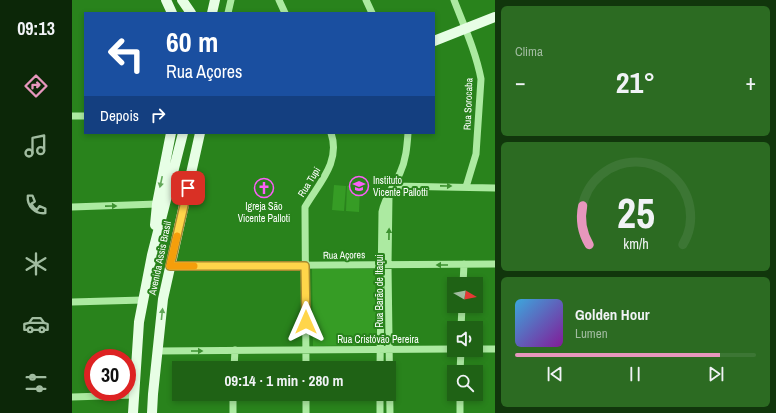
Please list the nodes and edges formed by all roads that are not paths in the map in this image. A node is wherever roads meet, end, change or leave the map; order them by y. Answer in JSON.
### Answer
{"nodes":[{"id":1,"x":166,"y":0,"type":"edge"},
{"id":2,"x":182,"y":0,"type":"edge"},
{"id":3,"x":215,"y":0,"type":"edge"},
{"id":4,"x":231,"y":0,"type":"edge"},
{"id":5,"x":280,"y":0,"type":"edge"},
{"id":6,"x":366,"y":0,"type":"edge"},
{"id":7,"x":454,"y":0,"type":"edge"},
{"id":8,"x":172,"y":12,"type":"edge"},
{"id":9,"x":190,"y":12,"type":"edge"},
{"id":10,"x":212,"y":12,"type":"edge"},
{"id":11,"x":228,"y":12,"type":"edge"},
{"id":12,"x":285,"y":12,"type":"edge"},
{"id":13,"x":372,"y":12,"type":"edge"},
{"id":14,"x":495,"y":17,"type":"edge"},
{"id":15,"x":465,"y":29,"type":"junction"},
{"id":16,"x":435,"y":41,"type":"edge"},
{"id":17,"x":72,"y":116,"type":"edge"},
{"id":18,"x":84,"y":116,"type":"edge"},
{"id":19,"x":172,"y":134,"type":"edge"},
{"id":20,"x":183,"y":134,"type":"edge"},
{"id":21,"x":200,"y":134,"type":"edge"},
{"id":22,"x":330,"y":134,"type":"edge"},
{"id":23,"x":408,"y":134,"type":"edge"},
{"id":24,"x":393,"y":186,"type":"junction"},
{"id":25,"x":466,"y":186,"type":"junction"},
{"id":26,"x":495,"y":188,"type":"edge"},
{"id":27,"x":161,"y":204,"type":"junction"},
{"id":28,"x":72,"y":206,"type":"edge"},
{"id":29,"x":464,"y":264,"type":"junction"},
{"id":30,"x":495,"y":264,"type":"edge"},
{"id":31,"x":385,"y":265,"type":"junction"},
{"id":32,"x":170,"y":266,"type":"junction"},
{"id":33,"x":305,"y":266,"type":"junction"},
{"id":34,"x":463,"y":277,"type":"edge"},
{"id":35,"x":143,"y":300,"type":"junction"},
{"id":36,"x":72,"y":302,"type":"edge"},
{"id":37,"x":380,"y":349,"type":"junction"},
{"id":38,"x":389,"y":349,"type":"junction"},
{"id":39,"x":447,"y":349,"type":"edge"},
{"id":40,"x":483,"y":349,"type":"edge"},
{"id":41,"x":495,"y":349,"type":"edge"},
{"id":42,"x":235,"y":350,"type":"junction"},
{"id":43,"x":306,"y":350,"type":"junction"},
{"id":44,"x":158,"y":351,"type":"junction"},
{"id":45,"x":136,"y":358,"type":"edge"},
{"id":46,"x":234,"y":361,"type":"edge"},
{"id":47,"x":306,"y":361,"type":"edge"},
{"id":48,"x":380,"y":361,"type":"edge"},
{"id":49,"x":72,"y":397,"type":"edge"},
{"id":50,"x":84,"y":397,"type":"edge"},
{"id":51,"x":133,"y":401,"type":"edge"},
{"id":52,"x":233,"y":401,"type":"edge"},
{"id":53,"x":306,"y":401,"type":"edge"},
{"id":54,"x":460,"y":401,"type":"edge"},
{"id":55,"x":380,"y":410,"type":"edge"},
{"id":56,"x":390,"y":410,"type":"edge"},
{"id":57,"x":132,"y":413,"type":"edge"},
{"id":58,"x":152,"y":413,"type":"edge"},
{"id":59,"x":233,"y":413,"type":"edge"},
{"id":60,"x":306,"y":413,"type":"edge"},
{"id":61,"x":460,"y":413,"type":"edge"}],
"edges":[{"from":1,"to":8,"type":"main road"},
{"from":2,"to":9,"type":"main road"},
{"from":3,"to":10,"type":"main road"},
{"from":4,"to":11,"type":"street"},
{"from":5,"to":12,"type":"street"},
{"from":6,"to":13,"type":"street"},
{"from":7,"to":15,"type":"street","name":"Rua Sorocaba"},
{"from":14,"to":15,"type":"main road"},
{"from":15,"to":16,"type":"main road"},
{"from":15,"to":25,"type":"street","name":"Rua Sorocaba"},
{"from":17,"to":18,"type":"street"},
{"from":19,"to":27,"type":"main road","name":"Avenida Assis Brasil","one_way":true},
{"from":20,"to":27,"type":"main road"},
{"from":21,"to":32,"type":"main road","name":"Avenida Assis Brasil"},
{"from":22,"to":33,"type":"street","name":"Rua Tupi"},
{"from":23,"to":24,"type":"street","name":"Rua Barão de Itaqui"},
{"from":24,"to":25,"type":"street","one_way":true},
{"from":24,"to":31,"type":"street","name":"Rua Barão de Itaqui"},
{"from":25,"to":26,"type":"street"},
{"from":28,"to":27,"type":"street","one_way":true},
{"from":27,"to":35,"type":"main road","name":"Avenida Assis Brasil"},
{"from":29,"to":30,"type":"street","name":"Rua Açores"},
{"from":29,"to":31,"type":"street","name":"Rua Açores","one_way":true},
{"from":29,"to":34,"type":"street"},
{"from":31,"to":33,"type":"street","name":"Rua Açores"},
{"from":31,"to":37,"type":"street","name":"Rua Barão de Itaqui"},
{"from":31,"to":38,"type":"street","name":"Rua Barão de Itaqui"},
{"from":32,"to":33,"type":"street","name":"Rua Açores"},
{"from":44,"to":32,"type":"main road","name":"Avenida Assis Brasil","one_way":true},
{"from":33,"to":43,"type":"street","name":"Rua Tupi"},
{"from":35,"to":36,"type":"street"},
{"from":35,"to":45,"type":"main road","name":"Avenida Assis Brasil"},
{"from":37,"to":38,"type":"street","name":"Rua Cristóvão Pereira"},
{"from":37,"to":43,"type":"street","name":"Rua Cristóvão Pereira"},
{"from":37,"to":48,"type":"street","name":"Rua Barão de Itaqui"},
{"from":38,"to":39,"type":"street","name":"Rua Cristóvão Pereira"},
{"from":38,"to":56,"type":"street","name":"Rua Barão de Itaqui"},
{"from":40,"to":41,"type":"street"},
{"from":42,"to":43,"type":"street","name":"Rua Cristóvão Pereira"},
{"from":44,"to":42,"type":"street","name":"Rua Cristóvão Pereira","one_way":true},
{"from":42,"to":46,"type":"street"},
{"from":43,"to":47,"type":"street","name":"Rua Tupi"},
{"from":44,"to":58,"type":"main road","name":"Avenida Assis Brasil"},
{"from":49,"to":50,"type":"street"},
{"from":51,"to":57,"type":"main road","name":"Avenida Assis Brasil"},
{"from":52,"to":59,"type":"street"},
{"from":53,"to":60,"type":"street"},
{"from":54,"to":61,"type":"street"},
{"from":55,"to":56,"type":"street"}]}
